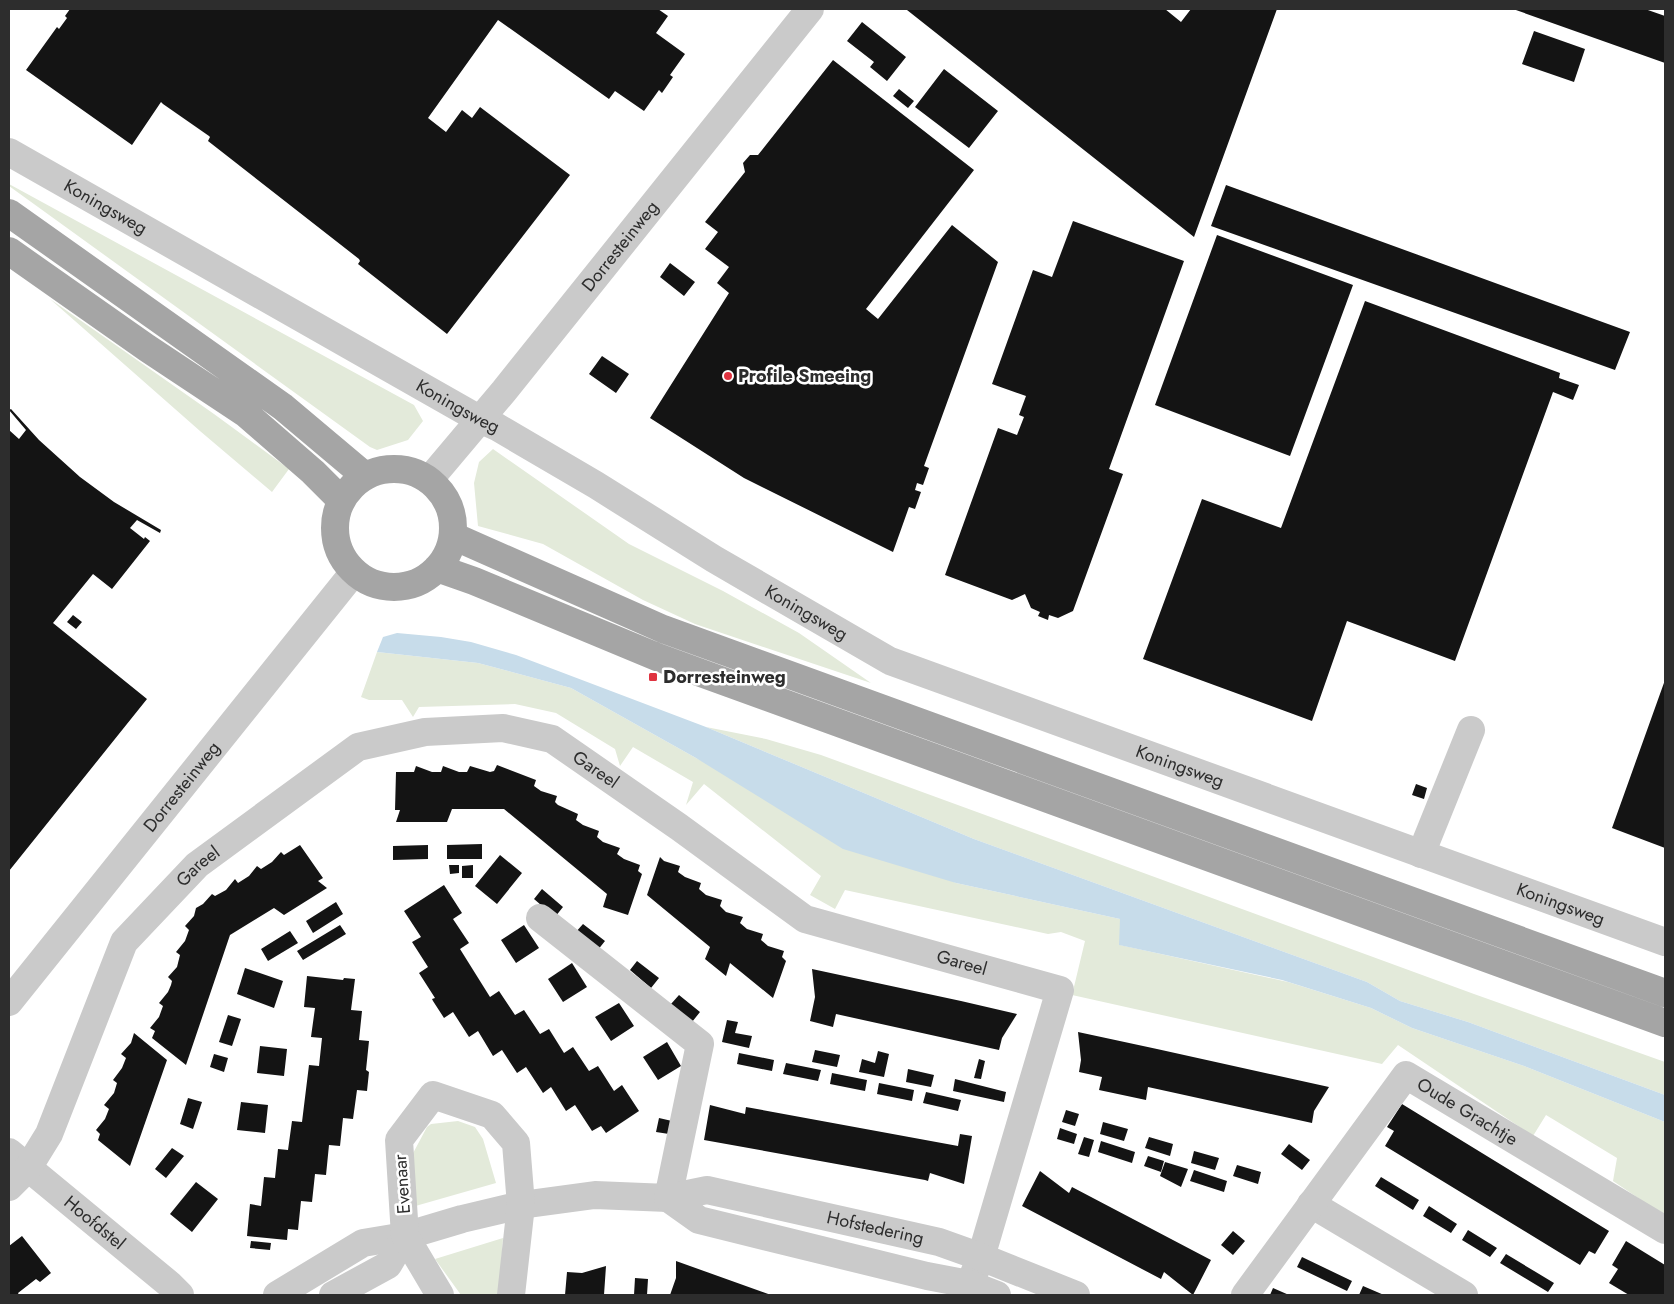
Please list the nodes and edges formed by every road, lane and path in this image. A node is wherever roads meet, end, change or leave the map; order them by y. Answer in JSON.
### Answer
{"nodes":[{"id":1,"x":810,"y":9,"type":"edge"},
{"id":2,"x":9,"y":152,"type":"edge"},
{"id":3,"x":9,"y":213,"type":"edge"},
{"id":4,"x":9,"y":251,"type":"edge"},
{"id":5,"x":479,"y":419,"type":"junction"},
{"id":6,"x":365,"y":476,"type":"junction"},
{"id":7,"x":429,"y":480,"type":"junction"},
{"id":8,"x":341,"y":500,"type":"junction"},
{"id":9,"x":453,"y":536,"type":"junction"},
{"id":10,"x":437,"y":568,"type":"junction"},
{"id":11,"x":354,"y":572,"type":"junction"},
{"id":12,"x":1471,"y":730,"type":"dead end"},
{"id":13,"x":1421,"y":854,"type":"junction"},
{"id":14,"x":540,"y":918,"type":"dead end"},
{"id":15,"x":1665,"y":942,"type":"edge"},
{"id":16,"x":1665,"y":993,"type":"edge"},
{"id":17,"x":9,"y":1002,"type":"edge"},
{"id":18,"x":1665,"y":1024,"type":"edge"},
{"id":19,"x":18,"y":1160,"type":"edge"},
{"id":20,"x":9,"y":1187,"type":"edge"},
{"id":21,"x":668,"y":1198,"type":"junction"},
{"id":22,"x":1312,"y":1204,"type":"junction"},
{"id":23,"x":521,"y":1205,"type":"junction"},
{"id":24,"x":1665,"y":1230,"type":"edge"},
{"id":25,"x":406,"y":1236,"type":"junction"},
{"id":26,"x":981,"y":1257,"type":"junction"},
{"id":27,"x":967,"y":1290,"type":"edge"},
{"id":28,"x":180,"y":1295,"type":"edge"},
{"id":29,"x":278,"y":1295,"type":"edge"},
{"id":30,"x":333,"y":1295,"type":"edge"},
{"id":31,"x":440,"y":1295,"type":"edge"},
{"id":32,"x":511,"y":1295,"type":"edge"},
{"id":33,"x":997,"y":1295,"type":"edge"},
{"id":34,"x":1076,"y":1295,"type":"edge"},
{"id":35,"x":1245,"y":1295,"type":"edge"},
{"id":36,"x":1464,"y":1295,"type":"edge"}],
"edges":[{"from":1,"to":5,"type":"street","name":"Dorresteinweg"},
{"from":2,"to":5,"type":"street","name":"Koningsweg"},
{"from":3,"to":6,"type":"main road"},
{"from":4,"to":8,"type":"main road"},
{"from":5,"to":7,"type":"street","name":"Dorresteinweg"},
{"from":5,"to":13,"type":"street","name":"Koningsweg"},
{"from":6,"to":7,"type":"main road"},
{"from":6,"to":8,"type":"main road"},
{"from":7,"to":9,"type":"main road"},
{"from":8,"to":11,"type":"main road"},
{"from":9,"to":10,"type":"main road"},
{"from":9,"to":16,"type":"main road"},
{"from":10,"to":11,"type":"main road"},
{"from":10,"to":18,"type":"main road"},
{"from":11,"to":17,"type":"street","name":"Dorresteinweg"},
{"from":12,"to":13,"type":"street"},
{"from":13,"to":15,"type":"street","name":"Koningsweg"},
{"from":14,"to":21,"type":"street"},
{"from":19,"to":20,"type":"street"},
{"from":19,"to":26,"type":"street","name":"Gareel"},
{"from":19,"to":28,"type":"street","name":"Hoofdstel"},
{"from":21,"to":23,"type":"street","name":"Hofstedering"},
{"from":21,"to":26,"type":"street","name":"Hofstedering"},
{"from":21,"to":27,"type":"street","name":"Hofstedering"},
{"from":22,"to":24,"type":"street","name":"Oude Grachtje"},
{"from":22,"to":35,"type":"street","name":"Oude Grachtje"},
{"from":22,"to":36,"type":"street"},
{"from":23,"to":25,"type":"street","name":"Hofstedering"},
{"from":23,"to":25,"type":"street","name":"Evenaar"},
{"from":23,"to":32,"type":"street"},
{"from":25,"to":29,"type":"street","name":"Hofstedering"},
{"from":25,"to":30,"type":"street"},
{"from":25,"to":31,"type":"street"},
{"from":26,"to":27,"type":"street"},
{"from":26,"to":34,"type":"street","name":"Hofstedering"},
{"from":27,"to":33,"type":"street","name":"Hofstedering"}]}
